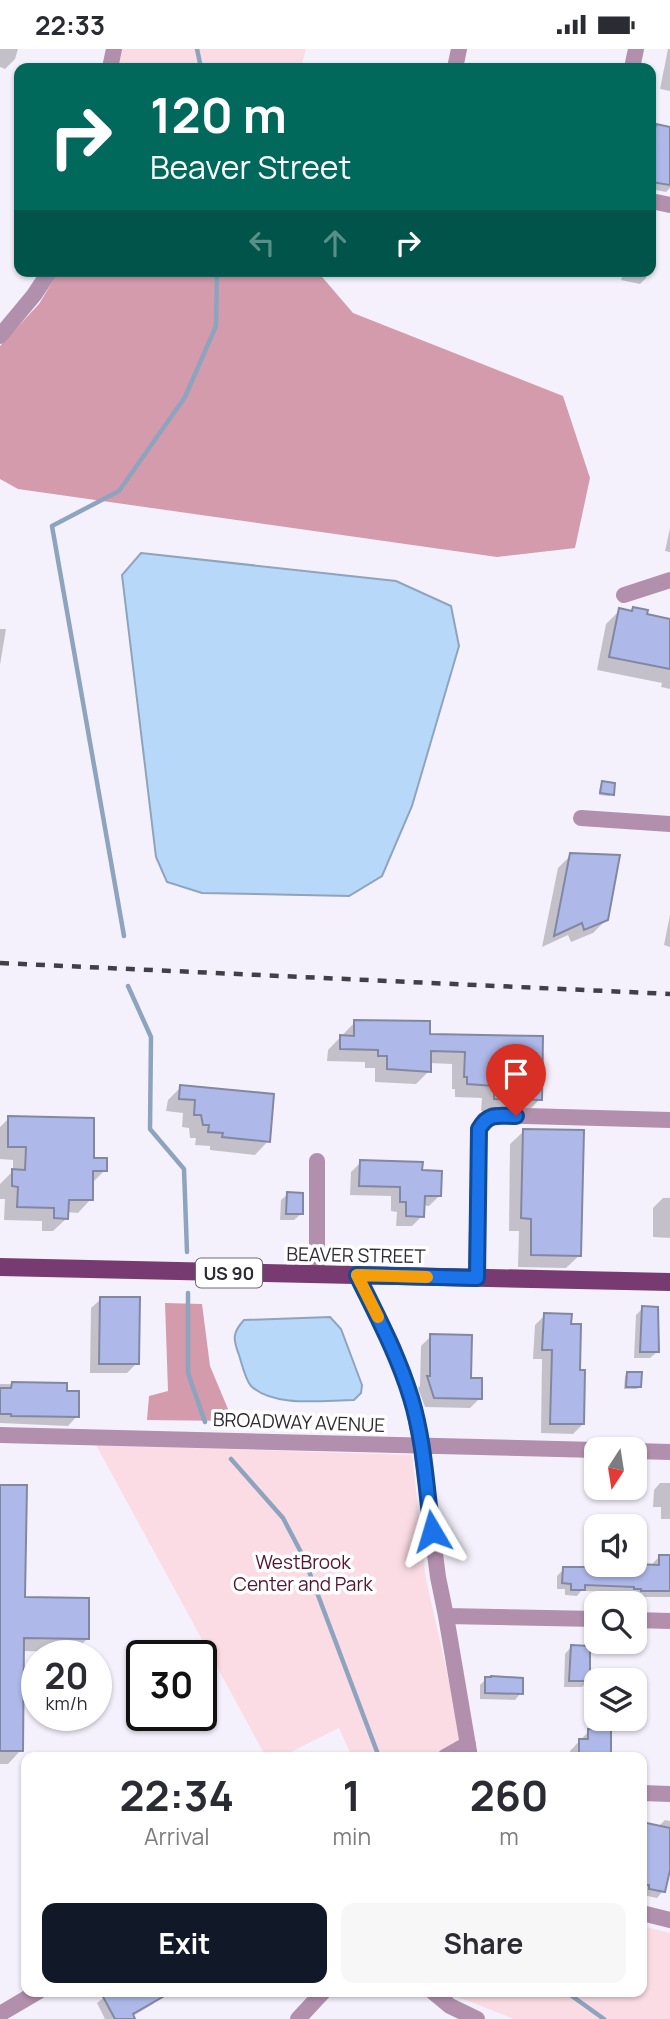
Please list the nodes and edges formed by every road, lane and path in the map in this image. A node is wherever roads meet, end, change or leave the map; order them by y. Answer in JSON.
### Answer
{"nodes":[{"id":1,"x":46,"y":277,"type":"edge"},
{"id":2,"x":0,"y":335,"type":"edge"},
{"id":3,"x":670,"y":580,"type":"edge"},
{"id":4,"x":624,"y":594,"type":"dead end"},
{"id":5,"x":581,"y":818,"type":"dead end"},
{"id":6,"x":670,"y":824,"type":"edge"},
{"id":7,"x":670,"y":1120,"type":"edge"},
{"id":8,"x":317,"y":1161,"type":"dead end"},
{"id":9,"x":0,"y":1267,"type":"edge"},
{"id":10,"x":317,"y":1275,"type":"junction"},
{"id":11,"x":357,"y":1275,"type":"junction"},
{"id":12,"x":477,"y":1278,"type":"junction"},
{"id":13,"x":670,"y":1282,"type":"edge"},
{"id":14,"x":0,"y":1434,"type":"edge"},
{"id":15,"x":421,"y":1446,"type":"junction"},
{"id":16,"x":584,"y":1450,"type":"edge"},
{"id":17,"x":648,"y":1451,"type":"edge"},
{"id":18,"x":670,"y":1452,"type":"edge"},
{"id":19,"x":446,"y":1616,"type":"junction"},
{"id":20,"x":584,"y":1619,"type":"edge"},
{"id":21,"x":647,"y":1620,"type":"edge"},
{"id":22,"x":670,"y":1621,"type":"edge"},
{"id":23,"x":469,"y":1751,"type":"edge"},
{"id":24,"x":647,"y":1793,"type":"edge"},
{"id":25,"x":670,"y":1794,"type":"edge"},
{"id":26,"x":647,"y":1914,"type":"edge"},
{"id":27,"x":670,"y":1920,"type":"edge"},
{"id":28,"x":28,"y":1997,"type":"edge"},
{"id":29,"x":318,"y":1997,"type":"edge"},
{"id":30,"x":439,"y":1997,"type":"edge"},
{"id":31,"x":0,"y":2014,"type":"edge"},
{"id":32,"x":298,"y":2019,"type":"edge"},
{"id":33,"x":477,"y":2019,"type":"edge"}],
"edges":[{"from":1,"to":2,"type":"street"},
{"from":3,"to":4,"type":"street"},
{"from":5,"to":6,"type":"street"},
{"from":7,"to":12,"type":"street"},
{"from":8,"to":10,"type":"street"},
{"from":9,"to":10,"type":"main road","name":"BEAVER STREET","number":"US 90"},
{"from":10,"to":11,"type":"main road","name":"BEAVER STREET","number":"US 90"},
{"from":11,"to":12,"type":"main road","name":"BEAVER STREET","number":"US 90"},
{"from":11,"to":15,"type":"street"},
{"from":12,"to":13,"type":"main road","name":"BEAVER STREET","number":"US 90"},
{"from":14,"to":15,"type":"street","name":"BROADWAY AVENUE"},
{"from":15,"to":16,"type":"street","name":"BROADWAY AVENUE"},
{"from":15,"to":19,"type":"street"},
{"from":17,"to":18,"type":"street"},
{"from":19,"to":20,"type":"street"},
{"from":19,"to":23,"type":"street"},
{"from":21,"to":22,"type":"street"},
{"from":24,"to":25,"type":"street"},
{"from":26,"to":27,"type":"street"},
{"from":28,"to":31,"type":"street"},
{"from":29,"to":32,"type":"street"},
{"from":30,"to":33,"type":"street"}]}
